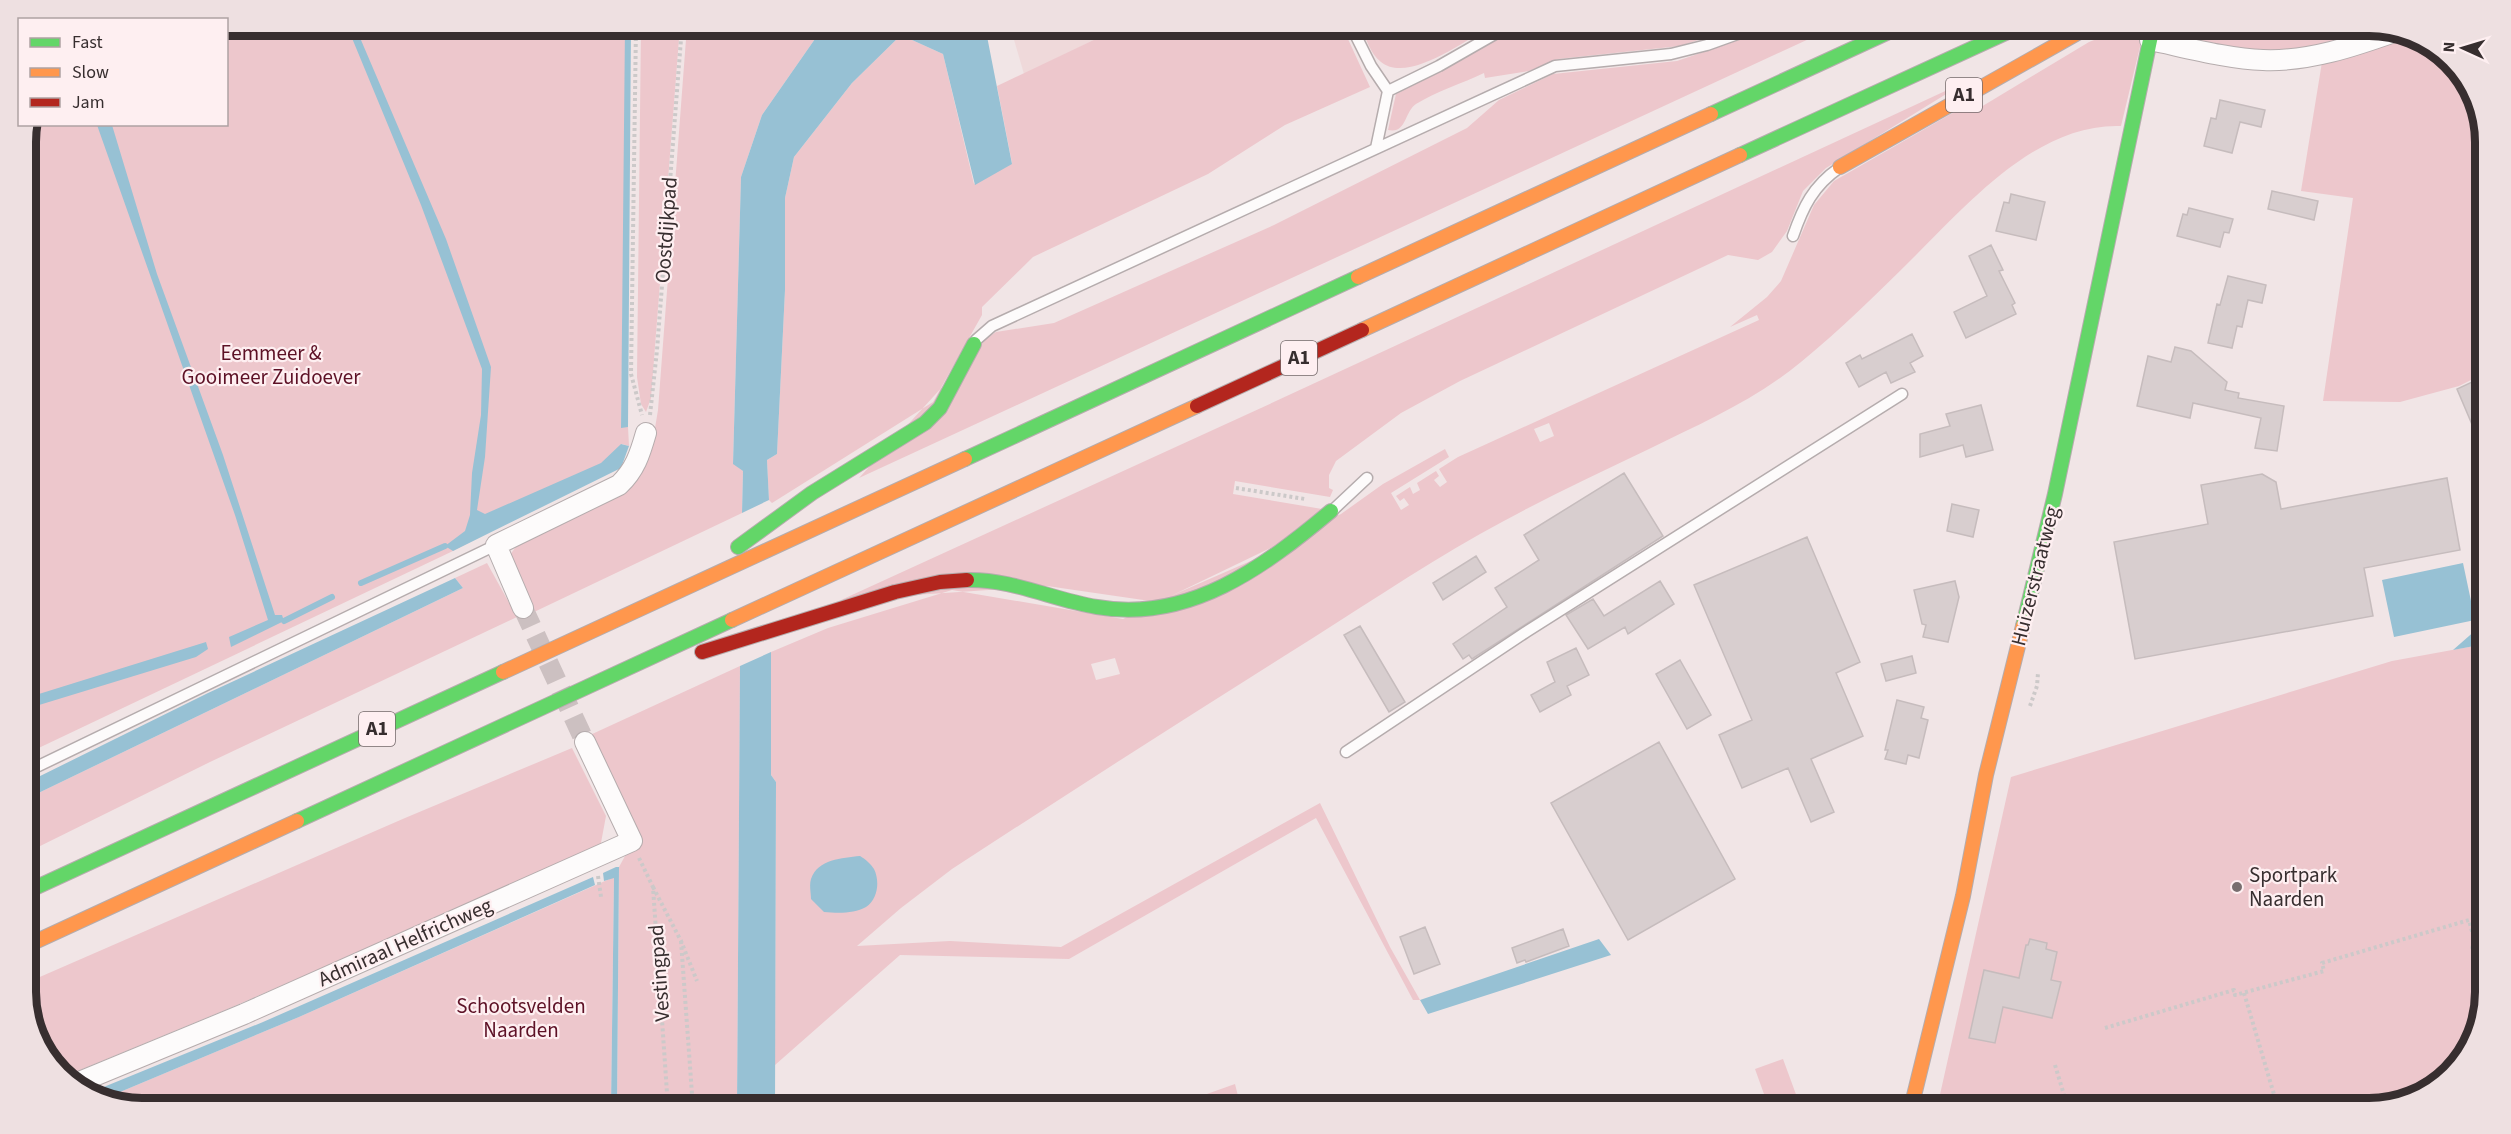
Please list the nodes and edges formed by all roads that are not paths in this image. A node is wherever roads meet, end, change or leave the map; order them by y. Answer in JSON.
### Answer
{"nodes":[{"id":1,"x":1356,"y":36,"type":"edge"},
{"id":2,"x":1492,"y":36,"type":"edge"},
{"id":3,"x":1730,"y":36,"type":"edge"},
{"id":4,"x":1880,"y":36,"type":"edge"},
{"id":5,"x":1999,"y":36,"type":"edge"},
{"id":6,"x":2072,"y":36,"type":"edge"},
{"id":7,"x":2151,"y":36,"type":"edge"},
{"id":8,"x":2164,"y":36,"type":"edge"},
{"id":9,"x":2380,"y":36,"type":"edge"},
{"id":10,"x":1388,"y":91,"type":"junction"},
{"id":11,"x":1376,"y":148,"type":"junction"},
{"id":12,"x":1840,"y":167,"type":"joint"},
{"id":13,"x":1793,"y":236,"type":"dead end"},
{"id":14,"x":974,"y":344,"type":"joint"},
{"id":15,"x":1902,"y":394,"type":"dead end"},
{"id":16,"x":646,"y":434,"type":"road end"},
{"id":17,"x":1366,"y":478,"type":"dead end"},
{"id":18,"x":1335,"y":508,"type":"joint"},
{"id":19,"x":496,"y":545,"type":"junction"},
{"id":20,"x":684,"y":587,"type":"junction"},
{"id":21,"x":523,"y":608,"type":"tunnel mouth"},
{"id":22,"x":577,"y":691,"type":"junction"},
{"id":23,"x":585,"y":742,"type":"tunnel mouth"},
{"id":24,"x":1346,"y":752,"type":"dead end"},
{"id":25,"x":36,"y":767,"type":"edge"},
{"id":26,"x":36,"y":887,"type":"edge"},
{"id":27,"x":36,"y":941,"type":"edge"},
{"id":28,"x":84,"y":1080,"type":"edge"},
{"id":29,"x":1913,"y":1098,"type":"edge"}],
"edges":[{"from":1,"to":10,"type":"lane"},
{"from":2,"to":10,"type":"lane"},
{"from":3,"to":11,"type":"lane","number":"A1"},
{"from":4,"to":20,"type":"main road","number":"A1"},
{"from":5,"to":22,"type":"main road","number":"A1"},
{"from":6,"to":12,"type":"main road","number":"A1"},
{"from":7,"to":29,"type":"main road","name":"Huizerstraatweg"},
{"from":8,"to":9,"type":"street","name":"Huizerstraatweg"},
{"from":10,"to":11,"type":"lane"},
{"from":11,"to":14,"type":"lane","number":"A1"},
{"from":12,"to":13,"type":"lane","number":"A1"},
{"from":14,"to":20,"type":"main road","number":"A1"},
{"from":15,"to":24,"type":"lane"},
{"from":16,"to":19,"type":"street"},
{"from":17,"to":18,"type":"lane","number":"A1"},
{"from":18,"to":22,"type":"main road","number":"A1"},
{"from":19,"to":21,"type":"street"},
{"from":19,"to":25,"type":"lane"},
{"from":20,"to":26,"type":"main road","number":"A1"},
{"from":22,"to":27,"type":"main road","number":"A1"},
{"from":23,"to":28,"type":"street","name":"Admiraal Helfrichweg"}]}
